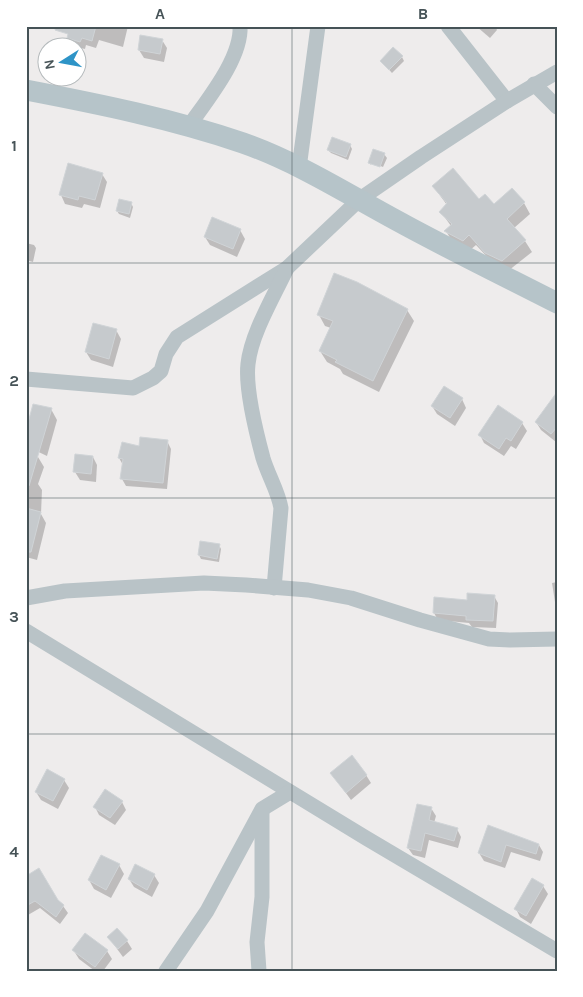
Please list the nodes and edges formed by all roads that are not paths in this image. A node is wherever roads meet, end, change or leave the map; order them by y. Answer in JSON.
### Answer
{"nodes":[{"id":1,"x":240,"y":26,"type":"edge"},
{"id":2,"x":318,"y":26,"type":"edge"},
{"id":3,"x":448,"y":26,"type":"edge"},
{"id":4,"x":557,"y":72,"type":"edge"},
{"id":5,"x":534,"y":84,"type":"junction"},
{"id":6,"x":26,"y":90,"type":"edge"},
{"id":7,"x":507,"y":101,"type":"junction"},
{"id":8,"x":557,"y":106,"type":"edge"},
{"id":9,"x":189,"y":126,"type":"junction"},
{"id":10,"x":299,"y":168,"type":"junction"},
{"id":11,"x":360,"y":200,"type":"junction"},
{"id":12,"x":287,"y":268,"type":"junction"},
{"id":13,"x":557,"y":303,"type":"edge"},
{"id":14,"x":26,"y":379,"type":"edge"},
{"id":15,"x":274,"y":588,"type":"junction"},
{"id":16,"x":26,"y":598,"type":"edge"},
{"id":17,"x":26,"y":631,"type":"edge"},
{"id":18,"x":557,"y":639,"type":"edge"},
{"id":19,"x":290,"y":792,"type":"junction"},
{"id":20,"x":262,"y":809,"type":"junction"},
{"id":21,"x":557,"y":951,"type":"edge"},
{"id":22,"x":166,"y":971,"type":"edge"},
{"id":23,"x":259,"y":971,"type":"edge"}],
"edges":[{"from":1,"to":9,"type":"street"},
{"from":2,"to":10,"type":"street"},
{"from":3,"to":7,"type":"street"},
{"from":4,"to":5,"type":"street"},
{"from":5,"to":7,"type":"street"},
{"from":5,"to":8,"type":"street"},
{"from":6,"to":9,"type":"street"},
{"from":7,"to":11,"type":"street"},
{"from":9,"to":10,"type":"street"},
{"from":10,"to":11,"type":"street"},
{"from":11,"to":12,"type":"street"},
{"from":11,"to":13,"type":"street"},
{"from":12,"to":14,"type":"street"},
{"from":12,"to":15,"type":"street"},
{"from":15,"to":16,"type":"street"},
{"from":15,"to":18,"type":"street"},
{"from":17,"to":19,"type":"street"},
{"from":19,"to":20,"type":"street"},
{"from":19,"to":21,"type":"street"},
{"from":20,"to":22,"type":"street"},
{"from":20,"to":23,"type":"street"}]}
